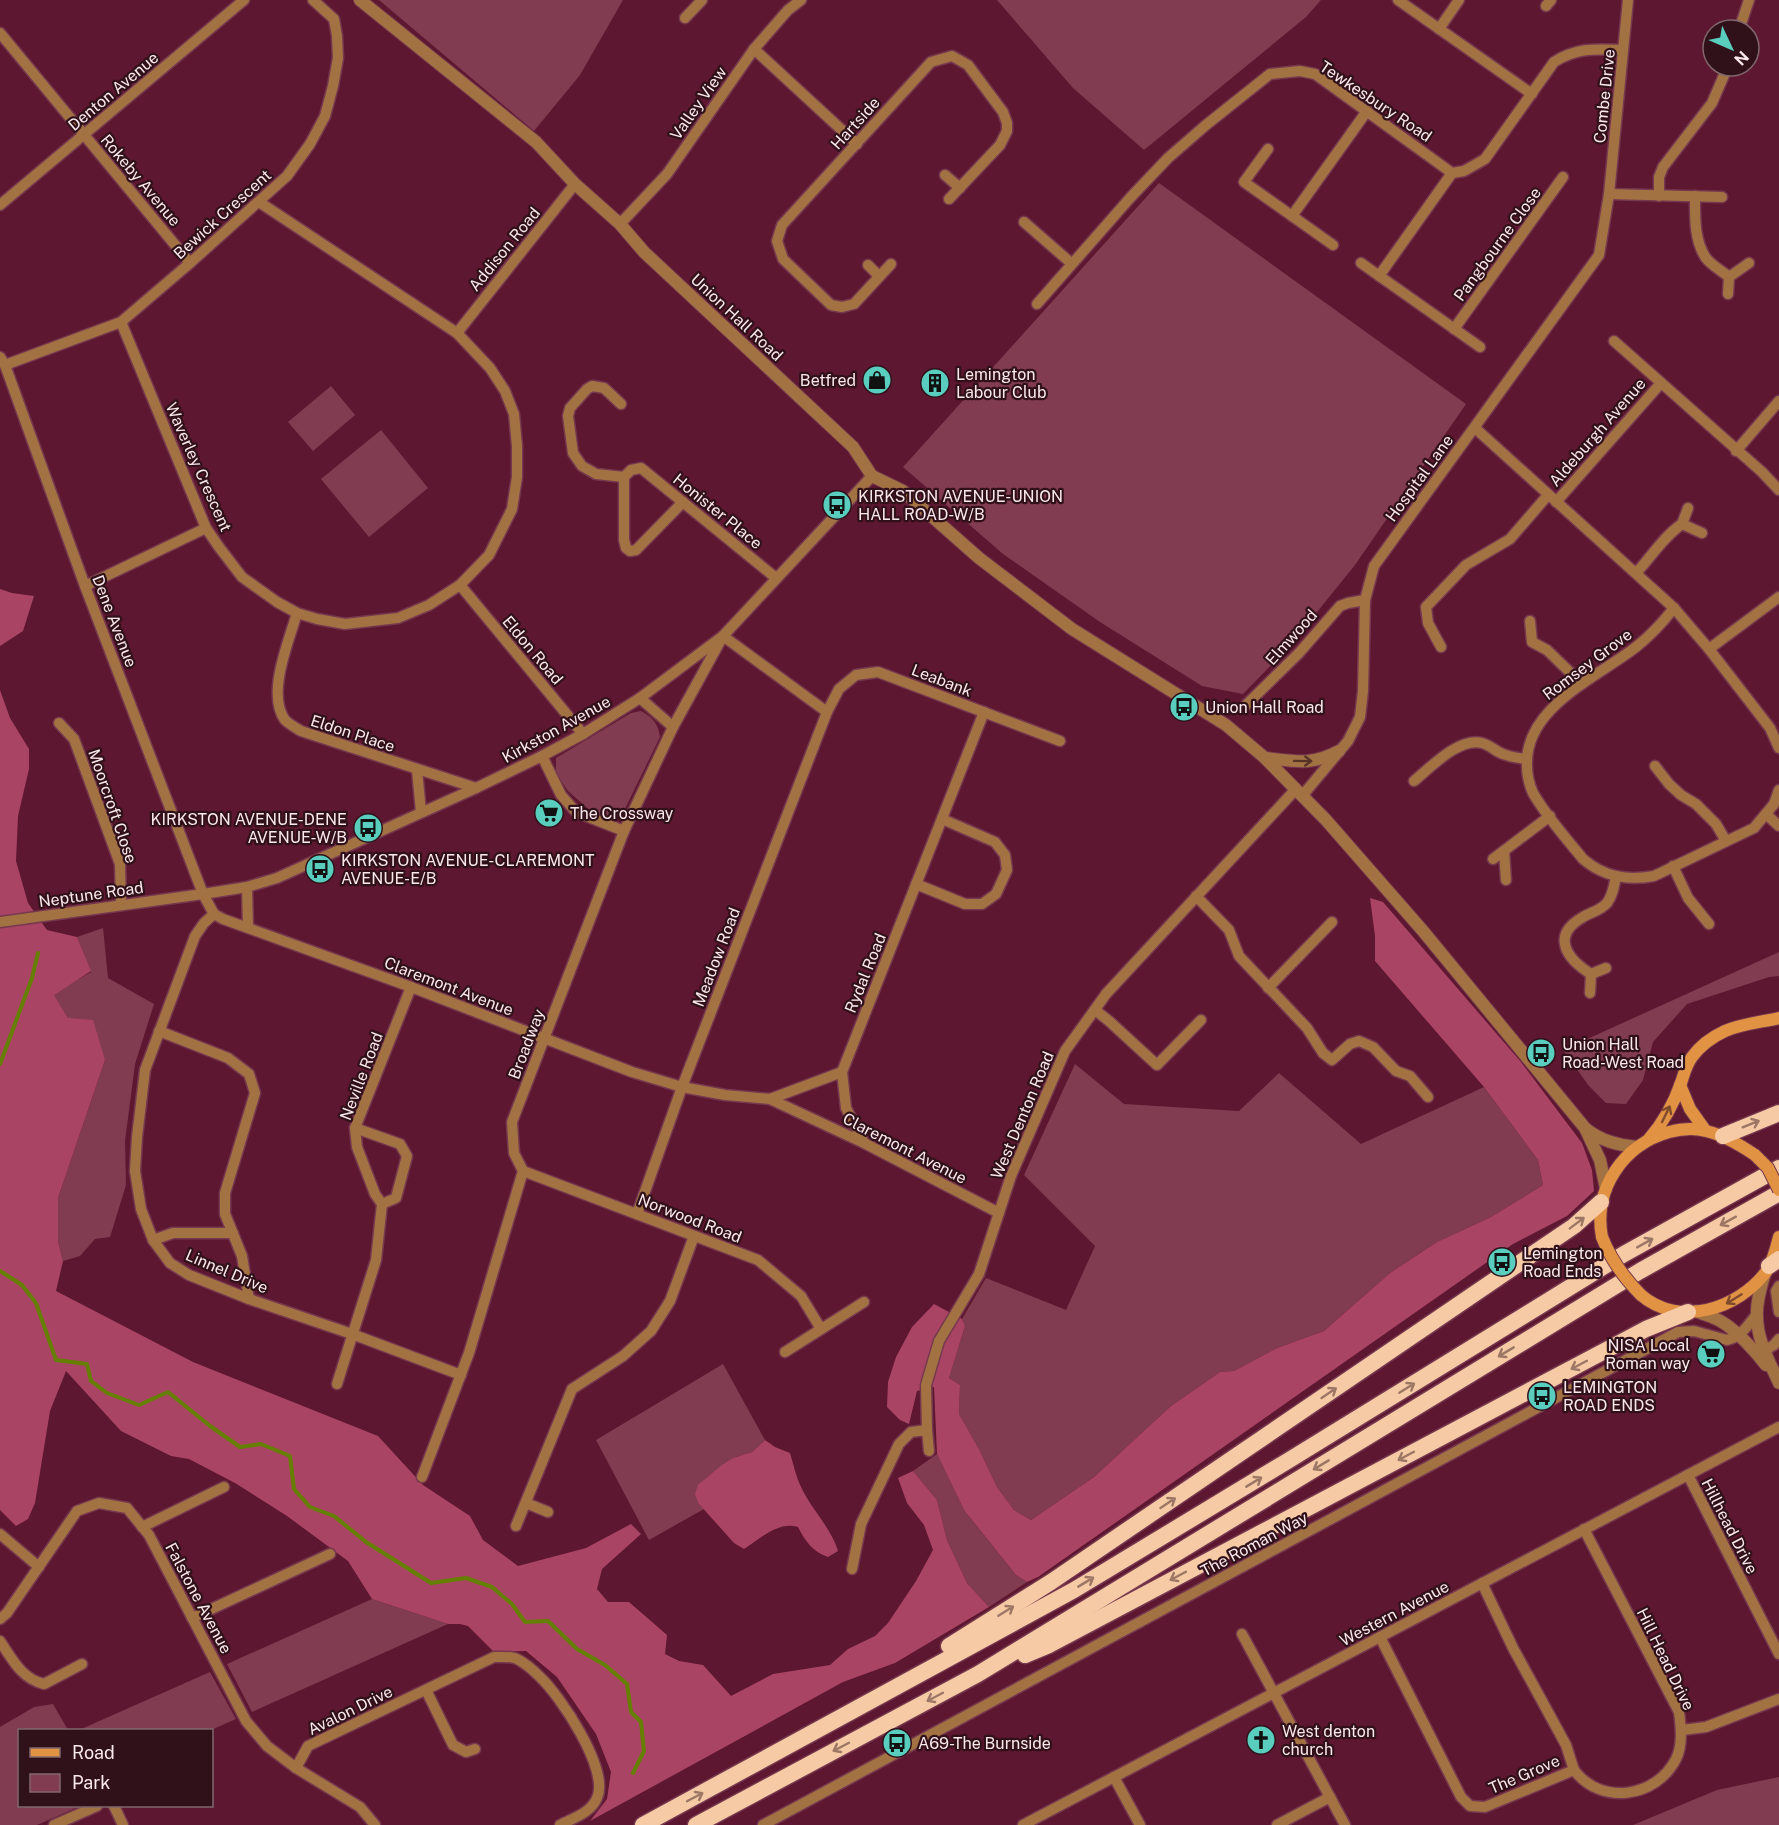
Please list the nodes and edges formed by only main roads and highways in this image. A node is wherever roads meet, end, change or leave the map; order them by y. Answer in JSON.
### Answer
{"nodes":[{"id":1,"x":1779,"y":1018,"type":"edge"},
{"id":2,"x":1680,"y":1085,"type":"junction"},
{"id":3,"x":1779,"y":1113,"type":"edge"},
{"id":4,"x":1705,"y":1130,"type":"junction"},
{"id":5,"x":1723,"y":1136,"type":"junction"},
{"id":6,"x":1648,"y":1140,"type":"junction"},
{"id":7,"x":1779,"y":1168,"type":"edge"},
{"id":8,"x":1779,"y":1191,"type":"edge"},
{"id":9,"x":1603,"y":1195,"type":"junction"},
{"id":10,"x":1779,"y":1237,"type":"edge"},
{"id":11,"x":1771,"y":1266,"type":"edge"},
{"id":12,"x":1692,"y":1312,"type":"junction"},
{"id":13,"x":978,"y":1674,"type":"junction"},
{"id":14,"x":759,"y":1762,"type":"junction"},
{"id":15,"x":643,"y":1825,"type":"edge"},
{"id":16,"x":696,"y":1825,"type":"edge"}],
"edges":[{"from":1,"to":2,"type":"main road"},
{"from":2,"to":4,"type":"main road"},
{"from":6,"to":2,"type":"main road","one_way":true},
{"from":5,"to":3,"type":"highway","one_way":true},
{"from":4,"to":5,"type":"main road"},
{"from":4,"to":6,"type":"main road"},
{"from":5,"to":8,"type":"main road","bridge":true},
{"from":6,"to":9,"type":"main road"},
{"from":14,"to":7,"type":"highway","one_way":true},
{"from":8,"to":13,"type":"highway","one_way":true},
{"from":9,"to":12,"type":"main road","bridge":true},
{"from":14,"to":9,"type":"highway","one_way":true},
{"from":10,"to":11,"type":"main road"},
{"from":11,"to":12,"type":"main road","one_way":true},
{"from":12,"to":13,"type":"highway","one_way":true},
{"from":13,"to":16,"type":"highway","one_way":true},
{"from":15,"to":14,"type":"highway","one_way":true}]}
